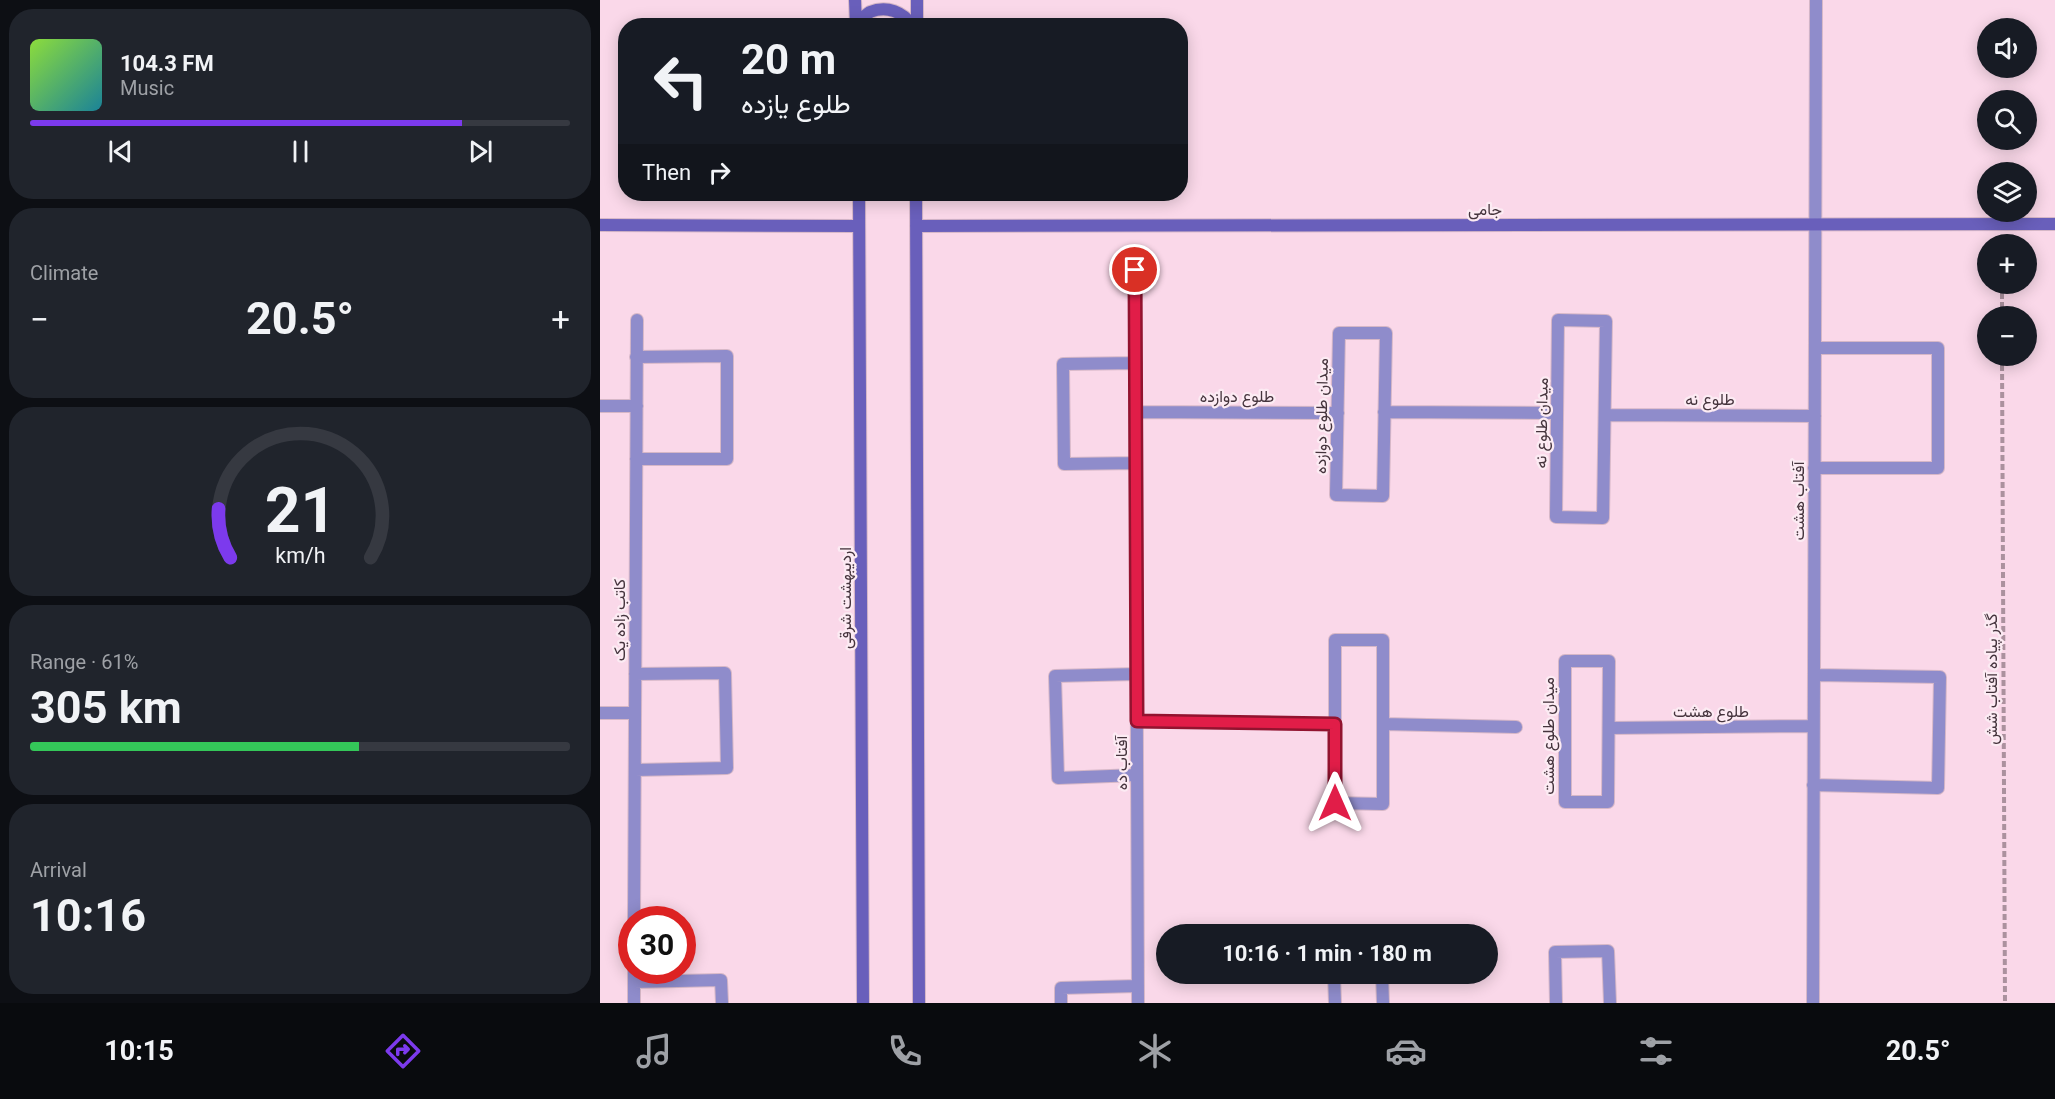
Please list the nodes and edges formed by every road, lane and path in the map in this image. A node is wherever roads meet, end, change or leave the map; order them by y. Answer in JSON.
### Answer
{"nodes":[{"id":1,"x":855,"y":0,"type":"edge"},
{"id":2,"x":917,"y":0,"type":"edge"},
{"id":3,"x":1816,"y":0,"type":"edge"},
{"id":4,"x":856,"y":18,"type":"edge"},
{"id":5,"x":864,"y":18,"type":"edge"},
{"id":6,"x":908,"y":18,"type":"edge"},
{"id":7,"x":916,"y":18,"type":"edge"},
{"id":8,"x":859,"y":201,"type":"edge"},
{"id":9,"x":916,"y":201,"type":"edge"},
{"id":10,"x":2055,"y":224,"type":"edge"},
{"id":11,"x":600,"y":225,"type":"edge"},
{"id":12,"x":1815,"y":225,"type":"junction"},
{"id":13,"x":859,"y":226,"type":"junction"},
{"id":14,"x":916,"y":226,"type":"junction"},
{"id":15,"x":1135,"y":270,"type":"dead end"},
{"id":16,"x":637,"y":320,"type":"dead end"},
{"id":17,"x":1815,"y":348,"type":"junction"},
{"id":18,"x":636,"y":357,"type":"junction"},
{"id":19,"x":1136,"y":363,"type":"junction"},
{"id":20,"x":2002,"y":366,"type":"edge"},
{"id":21,"x":600,"y":406,"type":"edge"},
{"id":22,"x":637,"y":406,"type":"junction"},
{"id":23,"x":1136,"y":412,"type":"junction"},
{"id":24,"x":1384,"y":412,"type":"junction"},
{"id":25,"x":1338,"y":413,"type":"junction"},
{"id":26,"x":1557,"y":413,"type":"junction"},
{"id":27,"x":1605,"y":415,"type":"junction"},
{"id":28,"x":1815,"y":416,"type":"junction"},
{"id":29,"x":636,"y":459,"type":"junction"},
{"id":30,"x":1136,"y":463,"type":"junction"},
{"id":31,"x":1815,"y":468,"type":"junction"},
{"id":32,"x":635,"y":674,"type":"junction"},
{"id":33,"x":1137,"y":674,"type":"junction"},
{"id":34,"x":1814,"y":675,"type":"junction"},
{"id":35,"x":600,"y":713,"type":"edge"},
{"id":36,"x":635,"y":713,"type":"junction"},
{"id":37,"x":1137,"y":721,"type":"junction"},
{"id":38,"x":1335,"y":724,"type":"junction"},
{"id":39,"x":1383,"y":724,"type":"junction"},
{"id":40,"x":1813,"y":726,"type":"junction"},
{"id":41,"x":1516,"y":727,"type":"dead end"},
{"id":42,"x":1609,"y":728,"type":"junction"},
{"id":43,"x":635,"y":770,"type":"junction"},
{"id":44,"x":1137,"y":775,"type":"junction"},
{"id":45,"x":1813,"y":785,"type":"junction"},
{"id":46,"x":634,"y":906,"type":"edge"},
{"id":47,"x":696,"y":979,"type":"edge"},
{"id":48,"x":634,"y":984,"type":"edge"},
{"id":49,"x":1334,"y":984,"type":"edge"},
{"id":50,"x":1382,"y":984,"type":"edge"},
{"id":51,"x":1138,"y":986,"type":"junction"},
{"id":52,"x":634,"y":1003,"type":"edge"},
{"id":53,"x":722,"y":1003,"type":"edge"},
{"id":54,"x":863,"y":1003,"type":"edge"},
{"id":55,"x":919,"y":1003,"type":"edge"},
{"id":56,"x":1061,"y":1003,"type":"edge"},
{"id":57,"x":1138,"y":1003,"type":"edge"},
{"id":58,"x":1335,"y":1003,"type":"edge"},
{"id":59,"x":1383,"y":1003,"type":"edge"},
{"id":60,"x":1556,"y":1003,"type":"edge"},
{"id":61,"x":1610,"y":1003,"type":"edge"},
{"id":62,"x":1813,"y":1003,"type":"edge"},
{"id":63,"x":2005,"y":1003,"type":"edge"}],
"edges":[{"from":1,"to":4,"type":"main road"},
{"from":2,"to":7,"type":"main road"},
{"from":3,"to":12,"type":"street","name":"آفتاب هشت"},
{"from":5,"to":6,"type":"main road"},
{"from":8,"to":13,"type":"main road","name":"اردیبهشت شرقی"},
{"from":9,"to":14,"type":"main road"},
{"from":10,"to":12,"type":"main road","name":"جامی"},
{"from":11,"to":13,"type":"main road"},
{"from":12,"to":14,"type":"main road","name":"جامی"},
{"from":12,"to":17,"type":"street","name":"آفتاب هشت"},
{"from":13,"to":54,"type":"main road","name":"اردیبهشت شرقی"},
{"from":14,"to":55,"type":"main road"},
{"from":15,"to":19,"type":"street","name":"آفتاب ده"},
{"from":16,"to":18,"type":"street","name":"کاتب زاده یک"},
{"from":17,"to":28,"type":"street","name":"آفتاب هشت"},
{"from":17,"to":31,"type":"street"},
{"from":18,"to":22,"type":"street","name":"کاتب زاده یک"},
{"from":18,"to":29,"type":"street"},
{"from":19,"to":23,"type":"street","name":"آفتاب ده"},
{"from":19,"to":30,"type":"street"},
{"from":20,"to":63,"type":"path","name":"گذر پیاده آفتاب شش"},
{"from":21,"to":22,"type":"street"},
{"from":22,"to":29,"type":"street","name":"کاتب زاده یک"},
{"from":23,"to":25,"type":"street","name":"طلوع دوازده"},
{"from":23,"to":30,"type":"street","name":"آفتاب ده"},
{"from":24,"to":25,"type":"street","name":"میدان طلوع دوازده"},
{"from":24,"to":25,"type":"street","name":"میدان طلوع دوازده"},
{"from":24,"to":26,"type":"street"},
{"from":26,"to":27,"type":"street","name":"میدان طلوع نه"},
{"from":26,"to":27,"type":"street","name":"میدان طلوع نه"},
{"from":27,"to":28,"type":"street","name":"طلوع نه"},
{"from":28,"to":31,"type":"street","name":"آفتاب هشت"},
{"from":29,"to":32,"type":"street","name":"کاتب زاده یک"},
{"from":30,"to":33,"type":"street","name":"آفتاب ده"},
{"from":31,"to":34,"type":"street","name":"آفتاب هشت"},
{"from":32,"to":36,"type":"street","name":"کاتب زاده یک"},
{"from":32,"to":43,"type":"street"},
{"from":33,"to":37,"type":"street","name":"آفتاب ده"},
{"from":33,"to":44,"type":"street"},
{"from":34,"to":40,"type":"street","name":"آفتاب هشت"},
{"from":34,"to":45,"type":"street"},
{"from":35,"to":36,"type":"street"},
{"from":36,"to":43,"type":"street","name":"کاتب زاده یک"},
{"from":37,"to":38,"type":"street"},
{"from":37,"to":44,"type":"street","name":"آفتاب ده"},
{"from":38,"to":39,"type":"street"},
{"from":38,"to":39,"type":"street"},
{"from":39,"to":41,"type":"street"},
{"from":40,"to":42,"type":"street","name":"طلوع هشت"},
{"from":40,"to":45,"type":"street","name":"آفتاب هشت"},
{"from":42,"to":42,"type":"street","name":"میدان طلوع هشت"},
{"from":43,"to":46,"type":"street","name":"کاتب زاده یک"},
{"from":44,"to":51,"type":"street","name":"آفتاب ده"},
{"from":45,"to":62,"type":"street","name":"آفتاب هشت"},
{"from":47,"to":53,"type":"street"},
{"from":48,"to":52,"type":"street"},
{"from":49,"to":58,"type":"street"},
{"from":50,"to":59,"type":"street"},
{"from":51,"to":56,"type":"street"},
{"from":51,"to":57,"type":"street","name":"آفتاب ده"},
{"from":60,"to":61,"type":"street"}]}
